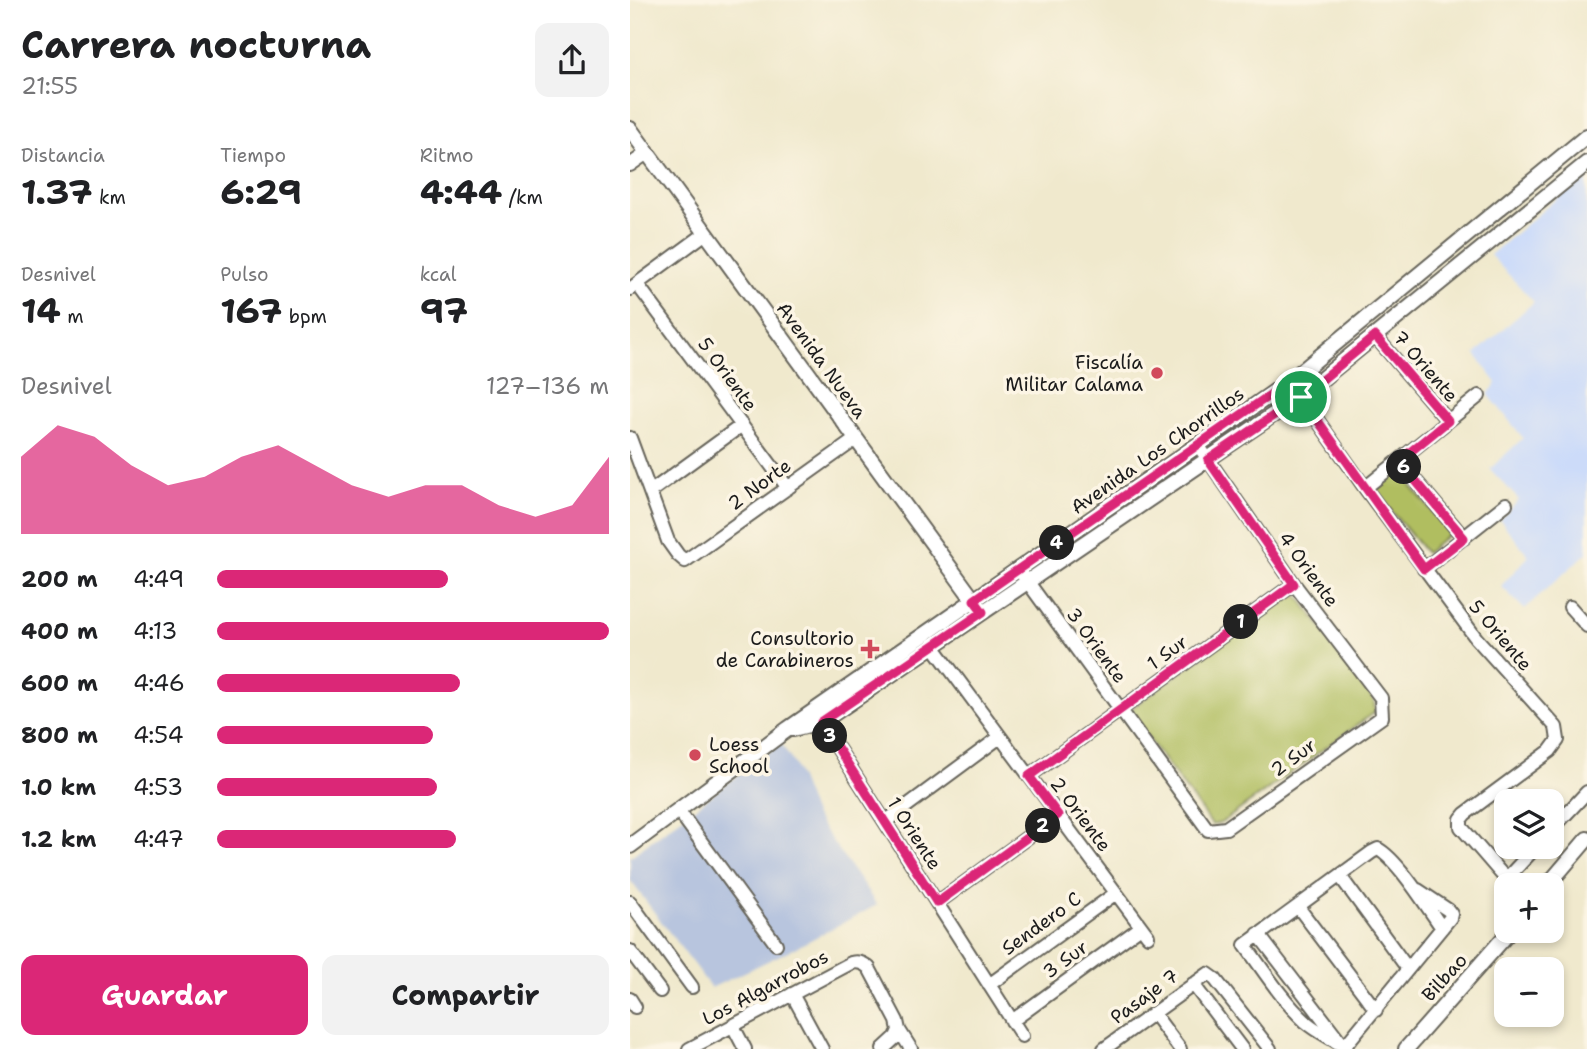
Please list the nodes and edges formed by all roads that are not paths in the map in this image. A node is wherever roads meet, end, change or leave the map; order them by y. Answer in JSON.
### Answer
{"nodes":[{"id":1,"x":630,"y":129,"type":"edge"},
{"id":2,"x":1587,"y":136,"type":"edge"},
{"id":3,"x":647,"y":153,"type":"junction"},
{"id":4,"x":1587,"y":163,"type":"edge"},
{"id":5,"x":630,"y":165,"type":"edge"},
{"id":6,"x":706,"y":233,"type":"junction"},
{"id":7,"x":634,"y":286,"type":"edge"},
{"id":8,"x":1375,"y":336,"type":"junction"},
{"id":9,"x":1290,"y":381,"type":"junction"},
{"id":10,"x":1479,"y":396,"type":"dead end"},
{"id":11,"x":1301,"y":397,"type":"junction"},
{"id":12,"x":1448,"y":421,"type":"junction"},
{"id":13,"x":741,"y":425,"type":"junction"},
{"id":14,"x":630,"y":438,"type":"edge"},
{"id":15,"x":856,"y":439,"type":"junction"},
{"id":16,"x":1198,"y":445,"type":"junction"},
{"id":17,"x":1208,"y":460,"type":"junction"},
{"id":18,"x":1399,"y":461,"type":"junction"},
{"id":19,"x":788,"y":488,"type":"junction"},
{"id":20,"x":1365,"y":488,"type":"junction"},
{"id":21,"x":650,"y":492,"type":"junction"},
{"id":22,"x":1506,"y":504,"type":"dead end"},
{"id":23,"x":1097,"y":515,"type":"junction"},
{"id":24,"x":1106,"y":529,"type":"junction"},
{"id":25,"x":1464,"y":538,"type":"junction"},
{"id":26,"x":1019,"y":569,"type":"junction"},
{"id":27,"x":1424,"y":569,"type":"junction"},
{"id":28,"x":1028,"y":582,"type":"junction"},
{"id":29,"x":1294,"y":584,"type":"junction"},
{"id":30,"x":978,"y":606,"type":"junction"},
{"id":31,"x":1570,"y":607,"type":"dead end"},
{"id":32,"x":1587,"y":626,"type":"edge"},
{"id":33,"x":933,"y":646,"type":"junction"},
{"id":34,"x":1120,"y":709,"type":"junction"},
{"id":35,"x":1381,"y":717,"type":"joint"},
{"id":36,"x":821,"y":722,"type":"junction"},
{"id":37,"x":788,"y":729,"type":"junction"},
{"id":38,"x":1000,"y":737,"type":"junction"},
{"id":39,"x":1029,"y":776,"type":"junction"},
{"id":40,"x":1587,"y":792,"type":"edge"},
{"id":41,"x":678,"y":810,"type":"junction"},
{"id":42,"x":1058,"y":815,"type":"junction"},
{"id":43,"x":1564,"y":816,"type":"edge"},
{"id":44,"x":885,"y":822,"type":"junction"},
{"id":45,"x":1226,"y":828,"type":"joint"},
{"id":46,"x":1587,"y":839,"type":"edge"},
{"id":47,"x":630,"y":846,"type":"edge"},
{"id":48,"x":1527,"y":859,"type":"edge"},
{"id":49,"x":1501,"y":873,"type":"edge"},
{"id":50,"x":1516,"y":873,"type":"edge"},
{"id":51,"x":1558,"y":873,"type":"edge"},
{"id":52,"x":1340,"y":876,"type":"junction"},
{"id":53,"x":1116,"y":892,"type":"junction"},
{"id":54,"x":630,"y":902,"type":"edge"},
{"id":55,"x":937,"y":903,"type":"junction"},
{"id":56,"x":1298,"y":907,"type":"junction"},
{"id":57,"x":1144,"y":932,"type":"joint"},
{"id":58,"x":1258,"y":934,"type":"junction"},
{"id":59,"x":1499,"y":943,"type":"edge"},
{"id":60,"x":776,"y":944,"type":"dead end"},
{"id":61,"x":632,"y":957,"type":"edge"},
{"id":62,"x":1408,"y":969,"type":"junction"},
{"id":63,"x":1194,"y":984,"type":"junction"},
{"id":64,"x":989,"y":985,"type":"junction"},
{"id":65,"x":692,"y":987,"type":"dead end"},
{"id":66,"x":660,"y":991,"type":"dead end"},
{"id":67,"x":792,"y":994,"type":"junction"},
{"id":68,"x":1376,"y":1010,"type":"junction"},
{"id":69,"x":1154,"y":1014,"type":"junction"},
{"id":70,"x":1012,"y":1021,"type":"junction"},
{"id":71,"x":733,"y":1026,"type":"junction"},
{"id":72,"x":899,"y":1030,"type":"junction"},
{"id":73,"x":1022,"y":1036,"type":"dead end"},
{"id":74,"x":1112,"y":1046,"type":"edge"},
{"id":75,"x":1345,"y":1048,"type":"edge"},
{"id":76,"x":689,"y":1049,"type":"edge"},
{"id":77,"x":745,"y":1049,"type":"edge"},
{"id":78,"x":822,"y":1049,"type":"edge"},
{"id":79,"x":883,"y":1049,"type":"edge"},
{"id":80,"x":911,"y":1049,"type":"edge"},
{"id":81,"x":1181,"y":1049,"type":"edge"},
{"id":82,"x":1242,"y":1049,"type":"edge"},
{"id":83,"x":1270,"y":1049,"type":"edge"},
{"id":84,"x":1406,"y":1049,"type":"edge"}],
"edges":[{"from":1,"to":3,"type":"street","name":"Avenida Nueva"},
{"from":2,"to":9,"type":"street","name":"Avenida Los Chorrillos"},
{"from":3,"to":5,"type":"street"},
{"from":3,"to":6,"type":"street","name":"Avenida Nueva"},
{"from":4,"to":8,"type":"street","name":"Avenida Los Chorrillos"},
{"from":6,"to":7,"type":"street"},
{"from":6,"to":15,"type":"street","name":"Avenida Nueva"},
{"from":7,"to":13,"type":"street","name":"5 Oriente"},
{"from":8,"to":11,"type":"street","name":"Avenida Los Chorrillos"},
{"from":8,"to":12,"type":"street","name":"7 Oriente"},
{"from":9,"to":11,"type":"street","name":"5 Oriente"},
{"from":9,"to":16,"type":"street","name":"Avenida Los Chorrillos"},
{"from":10,"to":12,"type":"street"},
{"from":11,"to":17,"type":"street","name":"Avenida Los Chorrillos"},
{"from":11,"to":20,"type":"street","name":"5 Oriente"},
{"from":12,"to":18,"type":"street"},
{"from":13,"to":19,"type":"street","name":"5 Oriente"},
{"from":13,"to":21,"type":"street"},
{"from":14,"to":21,"type":"street"},
{"from":15,"to":19,"type":"street","name":"2 Norte"},
{"from":15,"to":30,"type":"street","name":"Avenida Nueva"},
{"from":16,"to":17,"type":"street","name":"4 Oriente"},
{"from":16,"to":23,"type":"street","name":"Avenida Los Chorrillos"},
{"from":17,"to":24,"type":"street","name":"Avenida Los Chorrillos"},
{"from":17,"to":29,"type":"street","name":"4 Oriente"},
{"from":18,"to":20,"type":"street"},
{"from":18,"to":25,"type":"street"},
{"from":19,"to":21,"type":"street","name":"2 Norte"},
{"from":20,"to":27,"type":"street","name":"5 Oriente"},
{"from":22,"to":25,"type":"street"},
{"from":23,"to":24,"type":"street"},
{"from":23,"to":26,"type":"street","name":"Avenida Los Chorrillos"},
{"from":24,"to":28,"type":"street","name":"Avenida Los Chorrillos"},
{"from":25,"to":27,"type":"street"},
{"from":26,"to":28,"type":"street","name":"3 Oriente"},
{"from":26,"to":30,"type":"street","name":"Avenida Los Chorrillos"},
{"from":27,"to":49,"type":"street","name":"5 Oriente"},
{"from":28,"to":30,"type":"street","name":"Avenida Los Chorrillos"},
{"from":28,"to":34,"type":"street","name":"3 Oriente"},
{"from":29,"to":34,"type":"street","name":"1 Sur"},
{"from":29,"to":35,"type":"street","name":"4 Oriente"},
{"from":30,"to":33,"type":"street","name":"Avenida Los Chorrillos"},
{"from":30,"to":37,"type":"street","name":"Avenida Los Chorrillos"},
{"from":31,"to":32,"type":"street"},
{"from":33,"to":36,"type":"street","name":"Avenida Los Chorrillos"},
{"from":33,"to":38,"type":"street","name":"2 Oriente"},
{"from":34,"to":39,"type":"street","name":"1 Sur"},
{"from":34,"to":45,"type":"street","name":"3 Oriente"},
{"from":35,"to":45,"type":"street","name":"2 Sur"},
{"from":36,"to":37,"type":"street"},
{"from":36,"to":44,"type":"street","name":"1 Oriente"},
{"from":37,"to":41,"type":"street","name":"Avenida Los Chorrillos"},
{"from":38,"to":39,"type":"street","name":"2 Oriente"},
{"from":38,"to":44,"type":"street"},
{"from":39,"to":42,"type":"street","name":"2 Oriente"},
{"from":40,"to":43,"type":"street"},
{"from":41,"to":47,"type":"street","name":"Avenida Los Chorrillos"},
{"from":41,"to":60,"type":"street"},
{"from":42,"to":53,"type":"street","name":"2 Oriente"},
{"from":42,"to":55,"type":"street"},
{"from":44,"to":55,"type":"street","name":"1 Oriente"},
{"from":46,"to":51,"type":"street"},
{"from":48,"to":50,"type":"street"},
{"from":52,"to":56,"type":"street"},
{"from":52,"to":62,"type":"street"},
{"from":52,"to":62,"type":"street"},
{"from":53,"to":57,"type":"street","name":"2 Oriente"},
{"from":53,"to":64,"type":"street","name":"Sendero C"},
{"from":54,"to":65,"type":"street"},
{"from":55,"to":64,"type":"street","name":"1 Oriente"},
{"from":56,"to":58,"type":"street"},
{"from":56,"to":68,"type":"street"},
{"from":57,"to":70,"type":"street","name":"3 Sur"},
{"from":58,"to":75,"type":"street"},
{"from":58,"to":75,"type":"street"},
{"from":59,"to":84,"type":"street","name":"Bilbao"},
{"from":61,"to":66,"type":"street"},
{"from":62,"to":68,"type":"street"},
{"from":63,"to":69,"type":"street","name":"Pasaje 7"},
{"from":63,"to":82,"type":"street"},
{"from":63,"to":83,"type":"street","name":"Pasaje 7"},
{"from":64,"to":70,"type":"street","name":"1 Oriente"},
{"from":67,"to":71,"type":"street","name":"Los Algarrobos"},
{"from":67,"to":72,"type":"street","name":"Los Algarrobos"},
{"from":67,"to":78,"type":"street"},
{"from":68,"to":75,"type":"street"},
{"from":69,"to":74,"type":"street","name":"Pasaje 7"},
{"from":69,"to":81,"type":"street"},
{"from":70,"to":73,"type":"street","name":"1 Oriente"},
{"from":71,"to":76,"type":"street","name":"Los Algarrobos"},
{"from":71,"to":77,"type":"street"},
{"from":72,"to":79,"type":"street"},
{"from":72,"to":80,"type":"street"}]}
